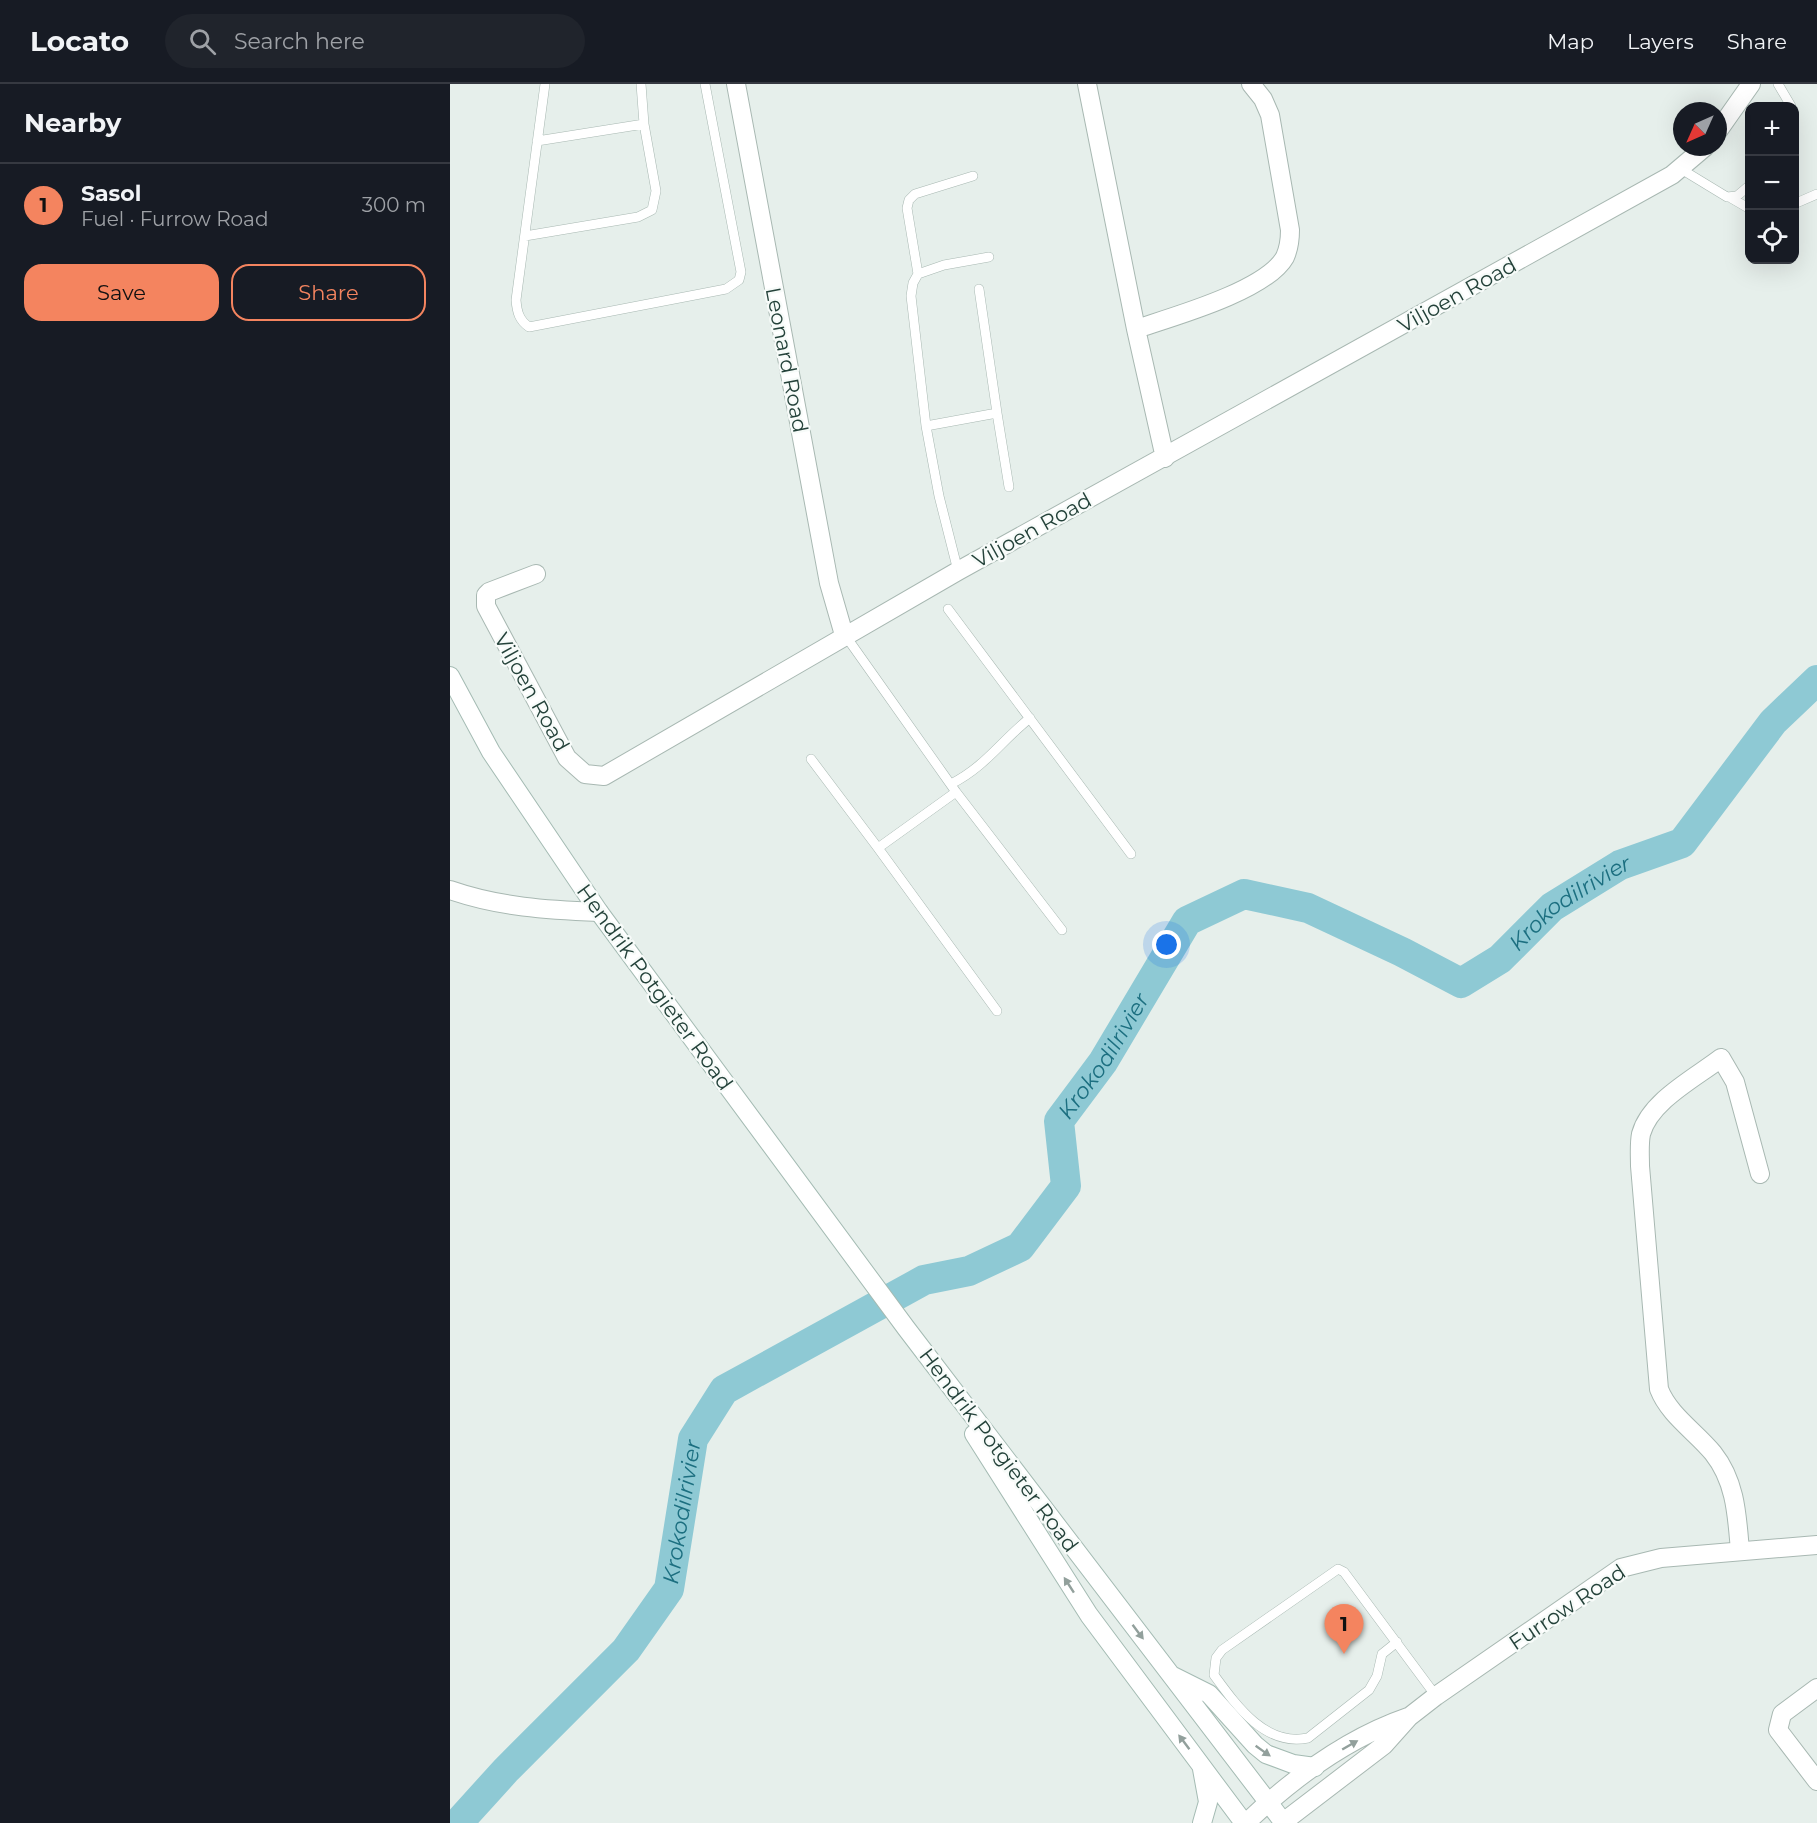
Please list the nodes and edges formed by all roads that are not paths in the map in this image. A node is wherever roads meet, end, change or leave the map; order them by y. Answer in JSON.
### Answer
{"nodes":[{"id":1,"x":545,"y":84,"type":"edge"},
{"id":2,"x":641,"y":84,"type":"edge"},
{"id":3,"x":705,"y":84,"type":"edge"},
{"id":4,"x":736,"y":84,"type":"edge"},
{"id":5,"x":1087,"y":84,"type":"edge"},
{"id":6,"x":1251,"y":84,"type":"edge"},
{"id":7,"x":1750,"y":84,"type":"edge"},
{"id":8,"x":1778,"y":84,"type":"edge"},
{"id":9,"x":1789,"y":102,"type":"edge"},
{"id":10,"x":1727,"y":118,"type":"edge"},
{"id":11,"x":644,"y":124,"type":"junction"},
{"id":12,"x":537,"y":141,"type":"junction"},
{"id":13,"x":1696,"y":156,"type":"edge"},
{"id":14,"x":1681,"y":169,"type":"junction"},
{"id":15,"x":973,"y":176,"type":"dead end"},
{"id":16,"x":1745,"y":190,"type":"edge"},
{"id":17,"x":1817,"y":194,"type":"edge"},
{"id":18,"x":1731,"y":198,"type":"junction"},
{"id":19,"x":1799,"y":202,"type":"edge"},
{"id":20,"x":1745,"y":207,"type":"edge"},
{"id":21,"x":525,"y":236,"type":"junction"},
{"id":22,"x":988,"y":257,"type":"dead end"},
{"id":23,"x":918,"y":274,"type":"junction"},
{"id":24,"x":979,"y":289,"type":"dead end"},
{"id":25,"x":1136,"y":329,"type":"junction"},
{"id":26,"x":997,"y":412,"type":"junction"},
{"id":27,"x":926,"y":426,"type":"junction"},
{"id":28,"x":1165,"y":458,"type":"junction"},
{"id":29,"x":1009,"y":487,"type":"dead end"},
{"id":30,"x":958,"y":571,"type":"junction"},
{"id":31,"x":536,"y":574,"type":"dead end"},
{"id":32,"x":948,"y":609,"type":"dead end"},
{"id":33,"x":844,"y":635,"type":"junction"},
{"id":34,"x":450,"y":676,"type":"edge"},
{"id":35,"x":1030,"y":718,"type":"junction"},
{"id":36,"x":811,"y":759,"type":"dead end"},
{"id":37,"x":953,"y":788,"type":"junction"},
{"id":38,"x":878,"y":848,"type":"junction"},
{"id":39,"x":1131,"y":855,"type":"dead end"},
{"id":40,"x":450,"y":890,"type":"edge"},
{"id":41,"x":599,"y":912,"type":"junction"},
{"id":42,"x":1062,"y":930,"type":"dead end"},
{"id":43,"x":996,"y":1011,"type":"dead end"},
{"id":44,"x":1760,"y":1174,"type":"dead end"},
{"id":45,"x":911,"y":1335,"type":"junction"},
{"id":46,"x":1817,"y":1545,"type":"edge"},
{"id":47,"x":1740,"y":1551,"type":"junction"},
{"id":48,"x":1397,"y":1642,"type":"junction"},
{"id":49,"x":1171,"y":1675,"type":"junction"},
{"id":50,"x":1817,"y":1688,"type":"edge"},
{"id":51,"x":1436,"y":1696,"type":"junction"},
{"id":52,"x":1409,"y":1717,"type":"junction"},
{"id":53,"x":1202,"y":1766,"type":"junction"},
{"id":54,"x":1315,"y":1767,"type":"junction"},
{"id":55,"x":1817,"y":1781,"type":"edge"},
{"id":56,"x":1268,"y":1802,"type":"junction"},
{"id":57,"x":1202,"y":1823,"type":"edge"},
{"id":58,"x":1245,"y":1823,"type":"edge"},
{"id":59,"x":1283,"y":1823,"type":"edge"}],
"edges":[{"from":1,"to":12,"type":"lane"},
{"from":2,"to":11,"type":"lane"},
{"from":3,"to":21,"type":"lane"},
{"from":4,"to":33,"type":"street","name":"Leonard Road"},
{"from":5,"to":25,"type":"street"},
{"from":6,"to":25,"type":"street"},
{"from":7,"to":10,"type":"street"},
{"from":8,"to":9,"type":"lane"},
{"from":11,"to":12,"type":"lane"},
{"from":11,"to":21,"type":"lane"},
{"from":12,"to":21,"type":"lane"},
{"from":13,"to":14,"type":"street","name":"Viljoen Road"},
{"from":14,"to":18,"type":"lane"},
{"from":14,"to":28,"type":"street","name":"Viljoen Road"},
{"from":15,"to":23,"type":"lane"},
{"from":16,"to":18,"type":"lane"},
{"from":17,"to":19,"type":"lane"},
{"from":18,"to":20,"type":"lane"},
{"from":22,"to":23,"type":"lane"},
{"from":23,"to":27,"type":"lane"},
{"from":24,"to":26,"type":"lane"},
{"from":25,"to":28,"type":"street"},
{"from":26,"to":27,"type":"lane"},
{"from":26,"to":29,"type":"lane"},
{"from":27,"to":30,"type":"lane"},
{"from":28,"to":30,"type":"street","name":"Viljoen Road"},
{"from":30,"to":33,"type":"street","name":"Viljoen Road"},
{"from":31,"to":33,"type":"street","name":"Viljoen Road"},
{"from":32,"to":35,"type":"lane"},
{"from":33,"to":37,"type":"lane"},
{"from":34,"to":41,"type":"street","name":"Hendrik Potgieter Road"},
{"from":35,"to":37,"type":"lane"},
{"from":35,"to":39,"type":"lane"},
{"from":36,"to":38,"type":"lane"},
{"from":37,"to":38,"type":"lane"},
{"from":37,"to":42,"type":"lane"},
{"from":38,"to":43,"type":"lane"},
{"from":40,"to":41,"type":"street"},
{"from":41,"to":45,"type":"street","name":"Hendrik Potgieter Road"},
{"from":44,"to":47,"type":"street"},
{"from":45,"to":49,"type":"street","name":"Hendrik Potgieter Road","one_way":true},
{"from":53,"to":45,"type":"street","name":"Hendrik Potgieter Road","one_way":true},
{"from":46,"to":47,"type":"street","name":"Furrow Road"},
{"from":47,"to":51,"type":"street","name":"Furrow Road"},
{"from":48,"to":48,"type":"lane"},
{"from":48,"to":51,"type":"lane"},
{"from":49,"to":54,"type":"street","one_way":true},
{"from":49,"to":56,"type":"street","name":"Hendrik Potgieter Road"},
{"from":50,"to":55,"type":"street"},
{"from":51,"to":52,"type":"street","name":"Furrow Road"},
{"from":54,"to":52,"type":"street","name":"Furrow Road","one_way":true},
{"from":52,"to":59,"type":"street","name":"Furrow Road"},
{"from":53,"to":57,"type":"street"},
{"from":53,"to":58,"type":"street","name":"Hendrik Potgieter Road"},
{"from":54,"to":56,"type":"street","name":"Furrow Road"},
{"from":56,"to":58,"type":"street","name":"Furrow Road"},
{"from":56,"to":59,"type":"street","name":"Hendrik Potgieter Road"}]}
